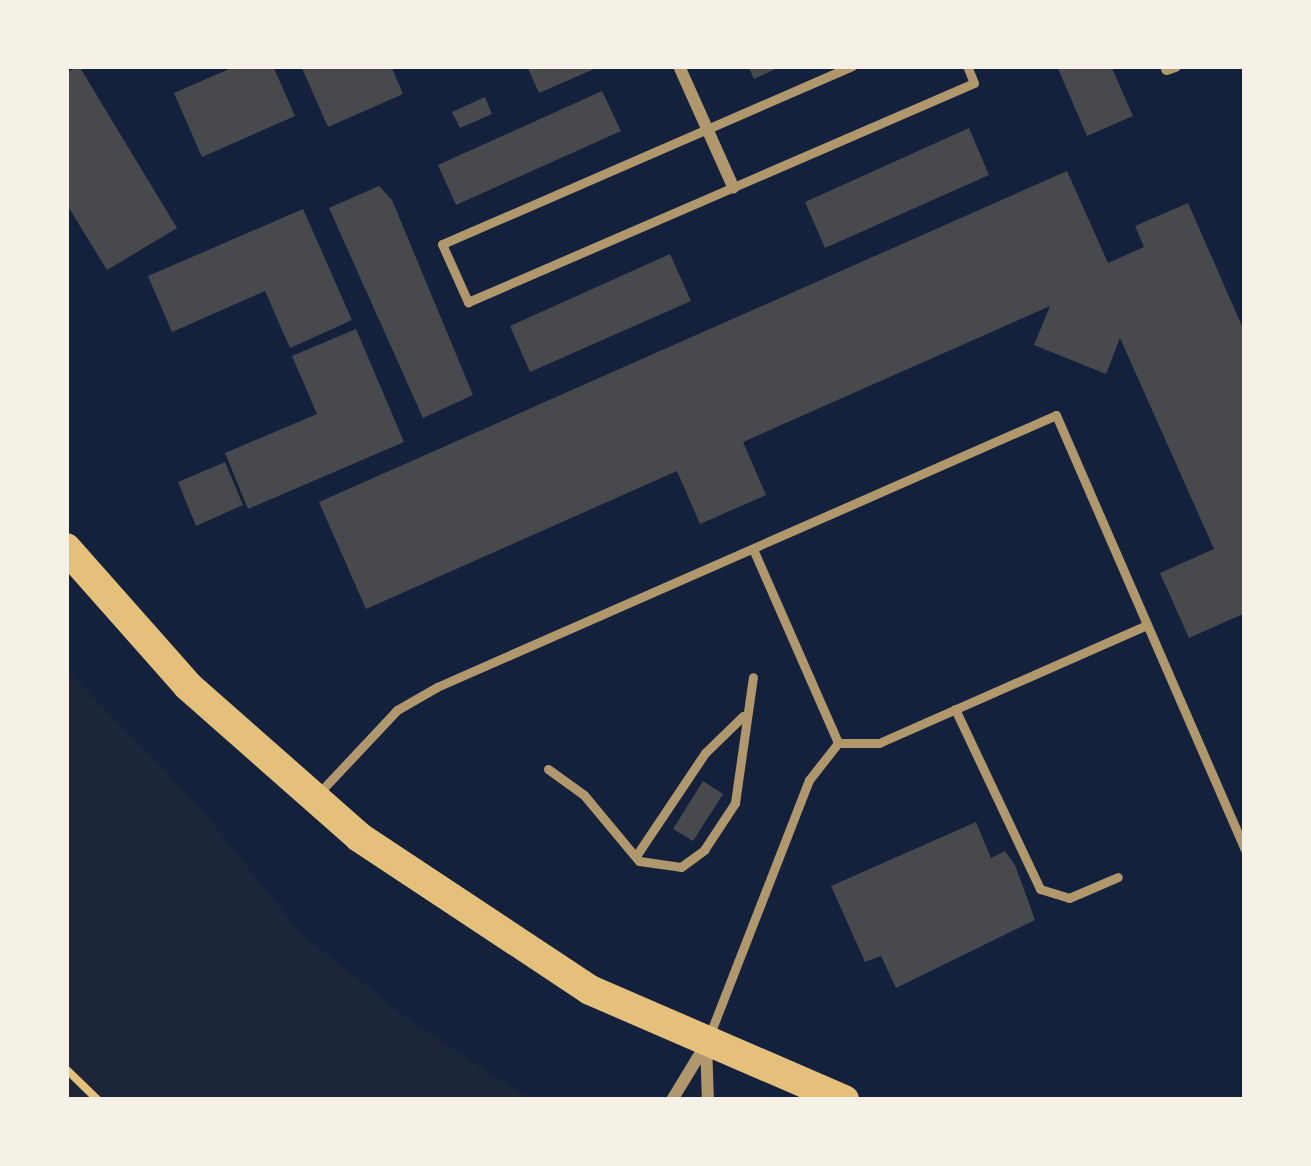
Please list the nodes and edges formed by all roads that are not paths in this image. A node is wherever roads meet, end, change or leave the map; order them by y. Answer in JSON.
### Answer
{"nodes":[{"id":1,"x":679,"y":66,"type":"edge"},
{"id":2,"x":852,"y":66,"type":"edge"},
{"id":3,"x":967,"y":66,"type":"edge"},
{"id":4,"x":707,"y":129,"type":"junction"},
{"id":5,"x":733,"y":187,"type":"junction"},
{"id":6,"x":66,"y":548,"type":"edge"},
{"id":7,"x":753,"y":549,"type":"junction"},
{"id":8,"x":1147,"y":625,"type":"junction"},
{"id":9,"x":753,"y":677,"type":"dead end"},
{"id":10,"x":955,"y":709,"type":"junction"},
{"id":11,"x":743,"y":716,"type":"junction"},
{"id":12,"x":838,"y":743,"type":"junction"},
{"id":13,"x":548,"y":769,"type":"dead end"},
{"id":14,"x":312,"y":800,"type":"junction"},
{"id":15,"x":1245,"y":850,"type":"edge"},
{"id":16,"x":636,"y":856,"type":"junction"},
{"id":17,"x":1118,"y":878,"type":"dead end"},
{"id":18,"x":706,"y":1043,"type":"junction"},
{"id":19,"x":672,"y":1100,"type":"edge"},
{"id":20,"x":708,"y":1100,"type":"edge"},
{"id":21,"x":844,"y":1100,"type":"edge"}],
"edges":[{"from":1,"to":4,"type":"street"},
{"from":2,"to":4,"type":"lane"},
{"from":3,"to":5,"type":"lane"},
{"from":4,"to":5,"type":"street"},
{"from":4,"to":5,"type":"lane"},
{"from":6,"to":14,"type":"main road"},
{"from":7,"to":8,"type":"lane"},
{"from":7,"to":12,"type":"lane"},
{"from":7,"to":14,"type":"lane"},
{"from":8,"to":10,"type":"lane"},
{"from":8,"to":15,"type":"lane"},
{"from":9,"to":11,"type":"lane"},
{"from":10,"to":12,"type":"lane"},
{"from":10,"to":17,"type":"lane"},
{"from":11,"to":16,"type":"lane"},
{"from":11,"to":16,"type":"lane"},
{"from":12,"to":18,"type":"lane"},
{"from":13,"to":16,"type":"lane"},
{"from":14,"to":18,"type":"main road"},
{"from":18,"to":19,"type":"street"},
{"from":18,"to":20,"type":"street"},
{"from":18,"to":21,"type":"main road"}]}
